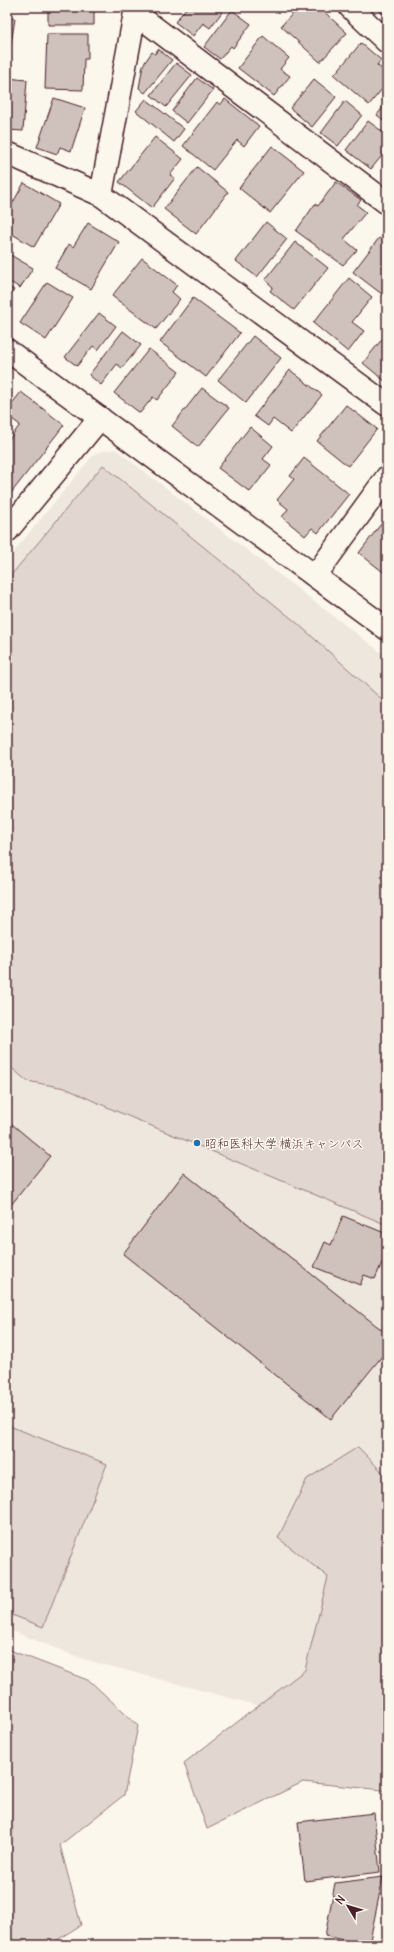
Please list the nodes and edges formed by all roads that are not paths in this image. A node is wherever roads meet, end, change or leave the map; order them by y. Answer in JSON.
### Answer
{"nodes":[{"id":1,"x":350,"y":7,"type":"edge"},
{"id":2,"x":134,"y":10,"type":"edge"},
{"id":3,"x":387,"y":42,"type":"edge"},
{"id":4,"x":7,"y":153,"type":"edge"},
{"id":5,"x":101,"y":195,"type":"junction"},
{"id":6,"x":387,"y":203,"type":"edge"},
{"id":7,"x":7,"y":350,"type":"edge"},
{"id":8,"x":387,"y":406,"type":"edge"},
{"id":9,"x":100,"y":418,"type":"junction"},
{"id":10,"x":387,"y":477,"type":"edge"},
{"id":11,"x":7,"y":531,"type":"edge"},
{"id":12,"x":315,"y":576,"type":"junction"},
{"id":13,"x":387,"y":629,"type":"edge"}],
"edges":[{"from":1,"to":3,"type":"street"},
{"from":2,"to":5,"type":"street"},
{"from":2,"to":6,"type":"street"},
{"from":4,"to":5,"type":"street"},
{"from":5,"to":8,"type":"street"},
{"from":7,"to":9,"type":"street"},
{"from":9,"to":11,"type":"street"},
{"from":9,"to":12,"type":"street"},
{"from":10,"to":12,"type":"street"},
{"from":12,"to":13,"type":"street"}]}
